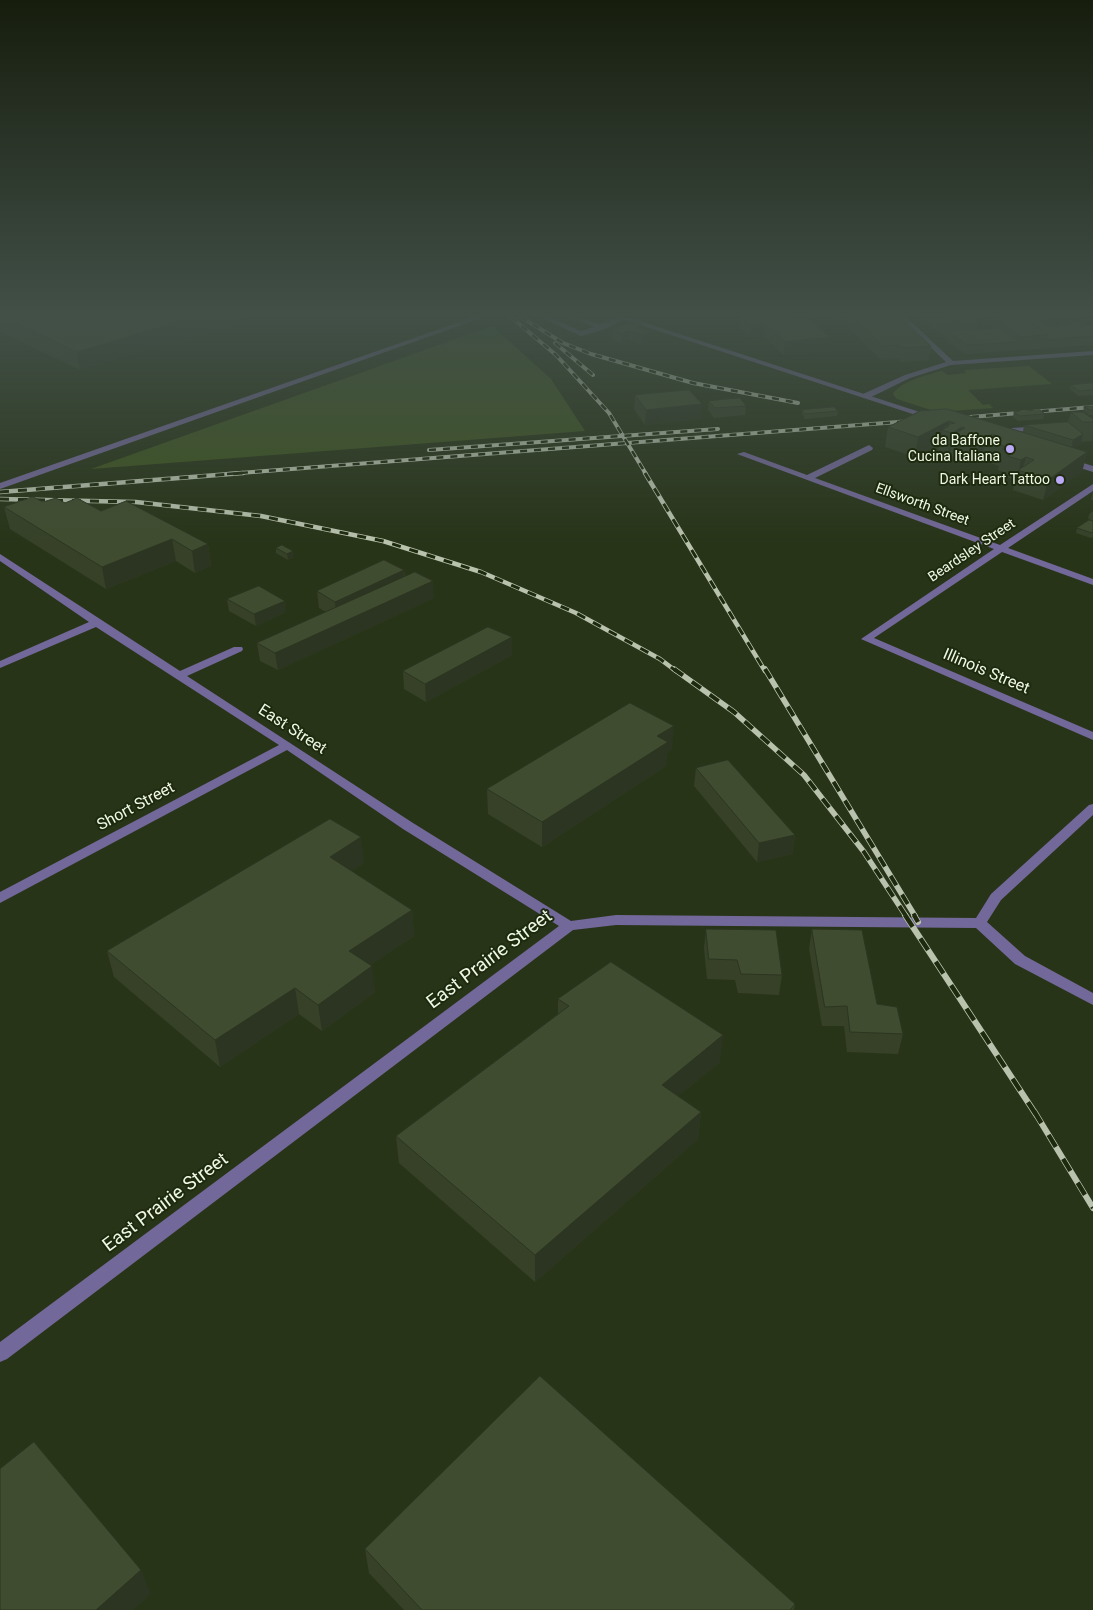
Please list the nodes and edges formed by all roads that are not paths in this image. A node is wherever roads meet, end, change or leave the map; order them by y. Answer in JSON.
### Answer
{"nodes":[{"id":1,"x":267,"y":392,"type":"edge"},
{"id":2,"x":854,"y":392,"type":"edge"},
{"id":3,"x":874,"y":392,"type":"edge"},
{"id":4,"x":866,"y":396,"type":"junction"},
{"id":5,"x":938,"y":419,"type":"edge"},
{"id":6,"x":1047,"y":427,"type":"edge"},
{"id":7,"x":1008,"y":442,"type":"edge"},
{"id":8,"x":869,"y":448,"type":"dead end"},
{"id":9,"x":741,"y":454,"type":"dead end"},
{"id":10,"x":1055,"y":457,"type":"edge"},
{"id":11,"x":1093,"y":469,"type":"edge"},
{"id":12,"x":808,"y":478,"type":"junction"},
{"id":13,"x":0,"y":486,"type":"edge"},
{"id":14,"x":1093,"y":487,"type":"edge"},
{"id":15,"x":1001,"y":549,"type":"junction"},
{"id":16,"x":0,"y":557,"type":"edge"},
{"id":17,"x":1093,"y":582,"type":"edge"},
{"id":18,"x":97,"y":623,"type":"junction"},
{"id":19,"x":866,"y":639,"type":"joint"},
{"id":20,"x":238,"y":649,"type":"dead end"},
{"id":21,"x":0,"y":665,"type":"edge"},
{"id":22,"x":179,"y":676,"type":"junction"},
{"id":23,"x":1093,"y":736,"type":"edge"},
{"id":24,"x":287,"y":745,"type":"junction"},
{"id":25,"x":1093,"y":808,"type":"edge"},
{"id":26,"x":0,"y":898,"type":"edge"},
{"id":27,"x":980,"y":923,"type":"junction"},
{"id":28,"x":569,"y":926,"type":"junction"},
{"id":29,"x":1093,"y":1000,"type":"edge"},
{"id":30,"x":0,"y":1353,"type":"edge"}],
"edges":[{"from":1,"to":13,"type":"street"},
{"from":2,"to":4,"type":"street"},
{"from":3,"to":4,"type":"street"},
{"from":4,"to":5,"type":"street"},
{"from":6,"to":7,"type":"street"},
{"from":8,"to":12,"type":"street"},
{"from":9,"to":12,"type":"street","name":"Ellsworth Street"},
{"from":10,"to":11,"type":"street"},
{"from":12,"to":15,"type":"street","name":"Ellsworth Street"},
{"from":14,"to":15,"type":"street","name":"Beardsley Street"},
{"from":15,"to":17,"type":"street","name":"Ellsworth Street"},
{"from":15,"to":19,"type":"street","name":"Beardsley Street"},
{"from":16,"to":18,"type":"street","name":"East Street"},
{"from":18,"to":21,"type":"street"},
{"from":18,"to":22,"type":"street","name":"East Street"},
{"from":19,"to":23,"type":"street","name":"Illinois Street"},
{"from":20,"to":22,"type":"street"},
{"from":22,"to":24,"type":"street","name":"East Street"},
{"from":24,"to":26,"type":"street","name":"Short Street"},
{"from":24,"to":28,"type":"street","name":"East Street"},
{"from":25,"to":27,"type":"street"},
{"from":27,"to":28,"type":"street","name":"East Prairie Street"},
{"from":27,"to":29,"type":"street"},
{"from":28,"to":30,"type":"street","name":"East Prairie Street"}]}
